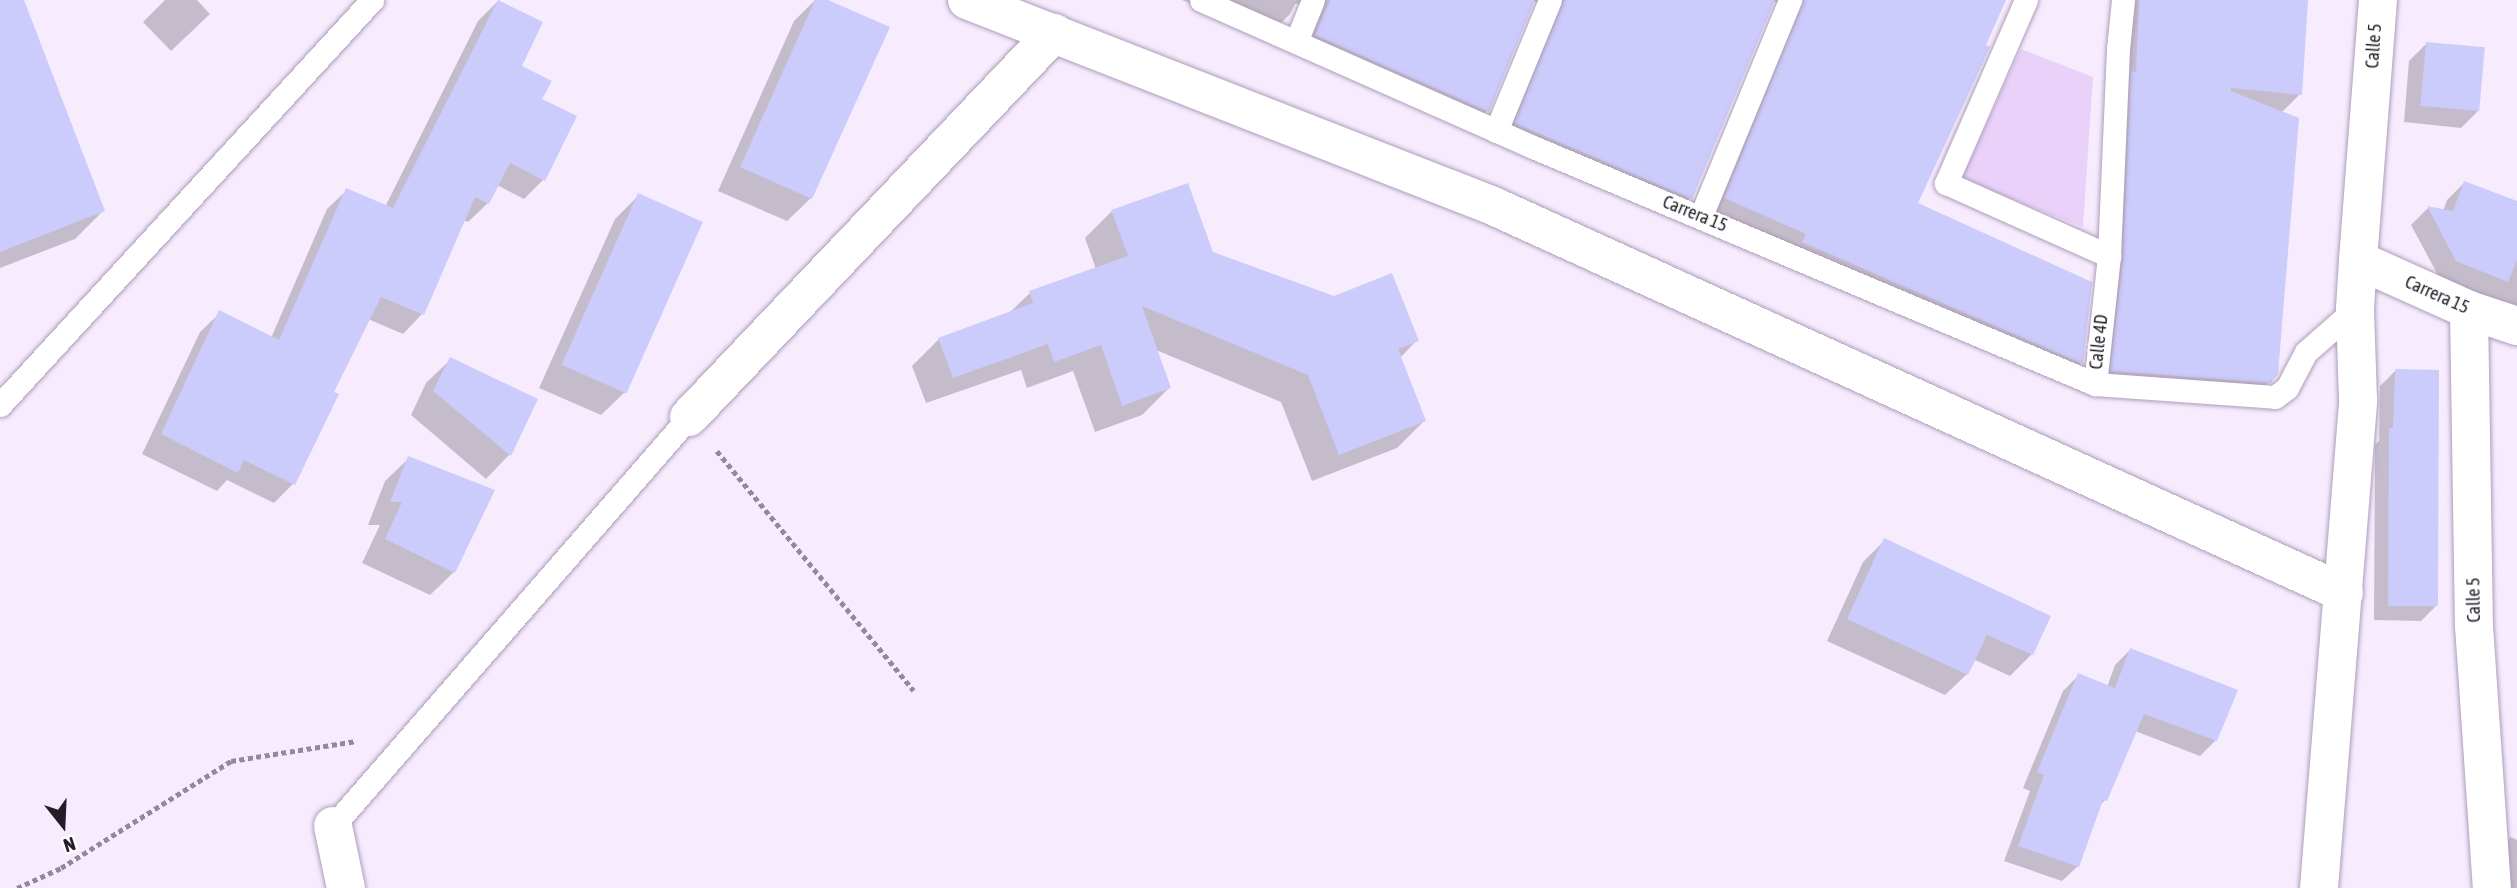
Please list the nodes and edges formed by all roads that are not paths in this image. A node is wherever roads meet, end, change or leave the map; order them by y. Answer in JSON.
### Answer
{"nodes":[{"id":1,"x":372,"y":0,"type":"edge"},
{"id":2,"x":967,"y":0,"type":"edge"},
{"id":3,"x":1201,"y":0,"type":"edge"},
{"id":4,"x":1313,"y":0,"type":"edge"},
{"id":5,"x":1550,"y":0,"type":"edge"},
{"id":6,"x":1790,"y":0,"type":"edge"},
{"id":7,"x":2026,"y":0,"type":"edge"},
{"id":8,"x":2123,"y":0,"type":"edge"},
{"id":9,"x":2378,"y":0,"type":"edge"},
{"id":10,"x":1054,"y":33,"type":"junction"},
{"id":11,"x":1296,"y":42,"type":"junction"},
{"id":12,"x":1496,"y":131,"type":"junction"},
{"id":13,"x":1701,"y":216,"type":"junction"},
{"id":14,"x":2109,"y":256,"type":"junction"},
{"id":15,"x":2358,"y":260,"type":"junction"},
{"id":16,"x":2356,"y":309,"type":"junction"},
{"id":17,"x":2469,"y":310,"type":"junction"},
{"id":18,"x":2517,"y":326,"type":"edge"},
{"id":19,"x":2095,"y":384,"type":"junction"},
{"id":20,"x":0,"y":405,"type":"edge"},
{"id":21,"x":689,"y":417,"type":"joint"},
{"id":22,"x":2344,"y":593,"type":"junction"},
{"id":23,"x":333,"y":826,"type":"joint"},
{"id":24,"x":346,"y":888,"type":"edge"},
{"id":25,"x":2319,"y":888,"type":"edge"},
{"id":26,"x":2492,"y":888,"type":"edge"}],
"edges":[{"from":1,"to":20,"type":"lane"},
{"from":2,"to":10,"type":"street"},
{"from":3,"to":11,"type":"lane","name":"Carrera 15"},
{"from":4,"to":11,"type":"lane"},
{"from":5,"to":12,"type":"lane"},
{"from":6,"to":13,"type":"lane"},
{"from":7,"to":14,"type":"lane"},
{"from":8,"to":14,"type":"lane","name":"Calle 4D"},
{"from":9,"to":15,"type":"street","name":"Calle 5"},
{"from":10,"to":21,"type":"street"},
{"from":10,"to":22,"type":"street"},
{"from":11,"to":12,"type":"lane","name":"Carrera 15"},
{"from":12,"to":13,"type":"lane","name":"Carrera 15"},
{"from":13,"to":19,"type":"lane","name":"Carrera 15"},
{"from":14,"to":19,"type":"lane","name":"Calle 4D"},
{"from":15,"to":16,"type":"street","name":"Calle 5"},
{"from":15,"to":17,"type":"street","name":"Carrera 15"},
{"from":16,"to":19,"type":"lane","name":"Calle 4D"},
{"from":16,"to":22,"type":"street","name":"Calle 5"},
{"from":17,"to":18,"type":"street","name":"Carrera 15"},
{"from":17,"to":26,"type":"street","name":"Calle 5"},
{"from":21,"to":23,"type":"lane"},
{"from":22,"to":25,"type":"street","name":"Calle 5"},
{"from":23,"to":24,"type":"street"}]}
